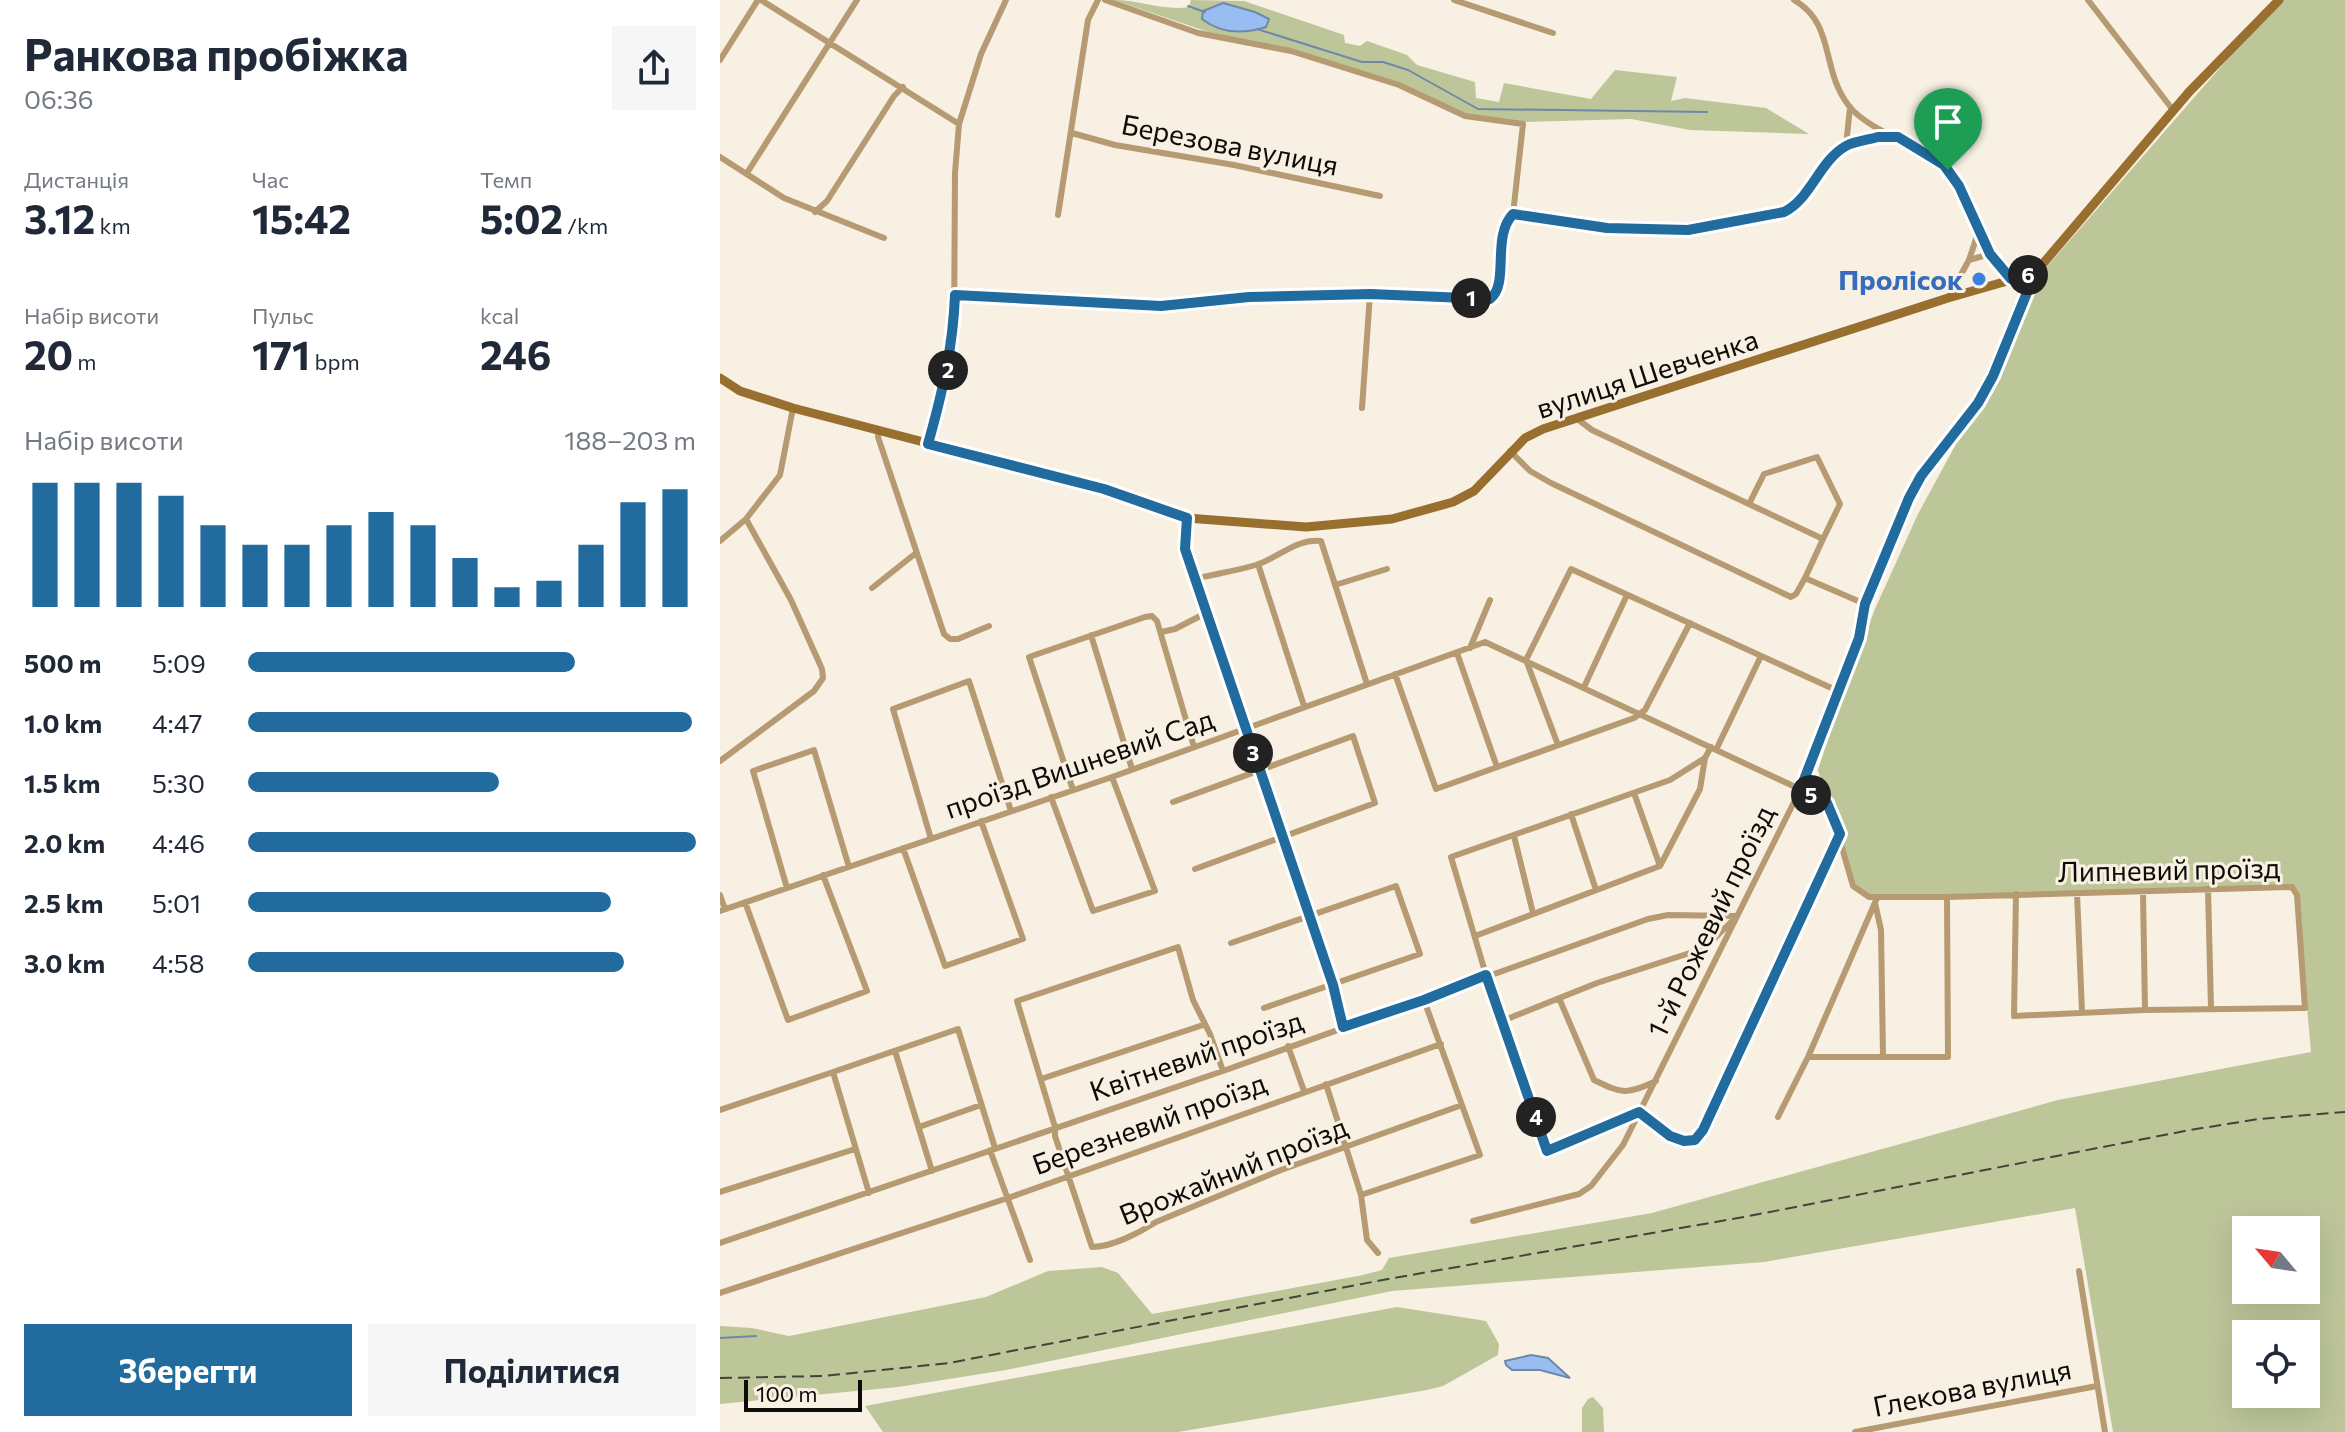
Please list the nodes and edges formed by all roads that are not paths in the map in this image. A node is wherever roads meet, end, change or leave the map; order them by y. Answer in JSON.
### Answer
{"nodes":[{"id":1,"x":760,"y":0,"type":"edge"},
{"id":2,"x":857,"y":0,"type":"edge"},
{"id":3,"x":1006,"y":0,"type":"edge"},
{"id":4,"x":1098,"y":0,"type":"edge"},
{"id":5,"x":1105,"y":0,"type":"edge"},
{"id":6,"x":1454,"y":0,"type":"edge"},
{"id":7,"x":1794,"y":0,"type":"edge"},
{"id":8,"x":2088,"y":0,"type":"edge"},
{"id":9,"x":2279,"y":0,"type":"edge"},
{"id":10,"x":1553,"y":33,"type":"dead end"},
{"id":11,"x":829,"y":43,"type":"junction"},
{"id":12,"x":720,"y":60,"type":"edge"},
{"id":13,"x":903,"y":87,"type":"junction"},
{"id":14,"x":1850,"y":107,"type":"junction"},
{"id":15,"x":2173,"y":110,"type":"junction"},
{"id":16,"x":959,"y":124,"type":"junction"},
{"id":17,"x":1072,"y":133,"type":"junction"},
{"id":18,"x":1898,"y":137,"type":"junction"},
{"id":19,"x":1846,"y":146,"type":"junction"},
{"id":20,"x":720,"y":157,"type":"edge"},
{"id":21,"x":747,"y":173,"type":"junction"},
{"id":22,"x":1380,"y":196,"type":"dead end"},
{"id":23,"x":815,"y":212,"type":"junction"},
{"id":24,"x":1513,"y":214,"type":"junction"},
{"id":25,"x":1058,"y":215,"type":"dead end"},
{"id":26,"x":1978,"y":233,"type":"junction"},
{"id":27,"x":884,"y":238,"type":"dead end"},
{"id":28,"x":1990,"y":254,"type":"junction"},
{"id":29,"x":1969,"y":260,"type":"junction"},
{"id":30,"x":2035,"y":273,"type":"junction"},
{"id":31,"x":2011,"y":279,"type":"junction"},
{"id":32,"x":1370,"y":294,"type":"junction"},
{"id":33,"x":955,"y":295,"type":"junction"},
{"id":34,"x":1948,"y":298,"type":"junction"},
{"id":35,"x":720,"y":378,"type":"edge"},
{"id":36,"x":793,"y":408,"type":"junction"},
{"id":37,"x":1362,"y":408,"type":"dead end"},
{"id":38,"x":1576,"y":418,"type":"junction"},
{"id":39,"x":880,"y":430,"type":"junction"},
{"id":40,"x":928,"y":444,"type":"junction"},
{"id":41,"x":1510,"y":451,"type":"junction"},
{"id":42,"x":1749,"y":504,"type":"junction"},
{"id":43,"x":1187,"y":518,"type":"junction"},
{"id":44,"x":746,"y":519,"type":"junction"},
{"id":45,"x":1823,"y":539,"type":"junction"},
{"id":46,"x":720,"y":541,"type":"edge"},
{"id":47,"x":916,"y":553,"type":"junction"},
{"id":48,"x":1258,"y":564,"type":"junction"},
{"id":49,"x":1387,"y":569,"type":"dead end"},
{"id":50,"x":1805,"y":578,"type":"junction"},
{"id":51,"x":1194,"y":579,"type":"junction"},
{"id":52,"x":1335,"y":585,"type":"junction"},
{"id":53,"x":872,"y":588,"type":"dead end"},
{"id":54,"x":1627,"y":595,"type":"junction"},
{"id":55,"x":1490,"y":600,"type":"dead end"},
{"id":56,"x":1865,"y":604,"type":"junction"},
{"id":57,"x":1206,"y":613,"type":"junction"},
{"id":58,"x":1690,"y":623,"type":"junction"},
{"id":59,"x":989,"y":626,"type":"dead end"},
{"id":60,"x":1161,"y":632,"type":"junction"},
{"id":61,"x":1091,"y":635,"type":"junction"},
{"id":62,"x":1470,"y":648,"type":"junction"},
{"id":63,"x":1457,"y":653,"type":"junction"},
{"id":64,"x":1761,"y":656,"type":"junction"},
{"id":65,"x":1526,"y":660,"type":"junction"},
{"id":66,"x":1395,"y":674,"type":"junction"},
{"id":67,"x":1367,"y":684,"type":"junction"},
{"id":68,"x":1584,"y":687,"type":"junction"},
{"id":69,"x":1838,"y":691,"type":"junction"},
{"id":70,"x":1304,"y":706,"type":"junction"},
{"id":71,"x":1640,"y":714,"type":"junction"},
{"id":72,"x":1243,"y":728,"type":"junction"},
{"id":73,"x":1558,"y":745,"type":"junction"},
{"id":74,"x":1194,"y":747,"type":"junction"},
{"id":75,"x":1713,"y":749,"type":"junction"},
{"id":76,"x":1705,"y":758,"type":"junction"},
{"id":77,"x":720,"y":761,"type":"edge"},
{"id":78,"x":1497,"y":767,"type":"junction"},
{"id":79,"x":1132,"y":769,"type":"junction"},
{"id":80,"x":1259,"y":771,"type":"junction"},
{"id":81,"x":1112,"y":777,"type":"junction"},
{"id":82,"x":1073,"y":790,"type":"junction"},
{"id":83,"x":1800,"y":790,"type":"junction"},
{"id":84,"x":1634,"y":793,"type":"junction"},
{"id":85,"x":1051,"y":797,"type":"junction"},
{"id":86,"x":1173,"y":802,"type":"dead end"},
{"id":87,"x":1011,"y":811,"type":"junction"},
{"id":88,"x":1571,"y":814,"type":"junction"},
{"id":89,"x":981,"y":821,"type":"junction"},
{"id":90,"x":1840,"y":834,"type":"junction"},
{"id":91,"x":1282,"y":836,"type":"junction"},
{"id":92,"x":1514,"y":836,"type":"junction"},
{"id":93,"x":931,"y":839,"type":"junction"},
{"id":94,"x":903,"y":848,"type":"junction"},
{"id":95,"x":1660,"y":866,"type":"junction"},
{"id":96,"x":849,"y":867,"type":"junction"},
{"id":97,"x":1195,"y":869,"type":"dead end"},
{"id":98,"x":823,"y":875,"type":"junction"},
{"id":99,"x":787,"y":888,"type":"junction"},
{"id":100,"x":2208,"y":889,"type":"junction"},
{"id":101,"x":1596,"y":890,"type":"junction"},
{"id":102,"x":2143,"y":892,"type":"junction"},
{"id":103,"x":2077,"y":893,"type":"junction"},
{"id":104,"x":2016,"y":894,"type":"junction"},
{"id":105,"x":720,"y":895,"type":"edge"},
{"id":106,"x":1947,"y":897,"type":"junction"},
{"id":107,"x":1876,"y":900,"type":"junction"},
{"id":108,"x":745,"y":902,"type":"junction"},
{"id":109,"x":722,"y":910,"type":"edge"},
{"id":110,"x":1533,"y":913,"type":"junction"},
{"id":111,"x":1309,"y":915,"type":"junction"},
{"id":112,"x":1736,"y":916,"type":"junction"},
{"id":113,"x":1475,"y":936,"type":"junction"},
{"id":114,"x":1231,"y":943,"type":"dead end"},
{"id":115,"x":1486,"y":975,"type":"junction"},
{"id":116,"x":1333,"y":985,"type":"junction"},
{"id":117,"x":1559,"y":998,"type":"junction"},
{"id":118,"x":1424,"y":1000,"type":"junction"},
{"id":119,"x":1264,"y":1008,"type":"dead end"},
{"id":120,"x":2211,"y":1008,"type":"junction"},
{"id":121,"x":2145,"y":1010,"type":"junction"},
{"id":122,"x":2082,"y":1012,"type":"junction"},
{"id":123,"x":1502,"y":1021,"type":"junction"},
{"id":124,"x":1203,"y":1025,"type":"junction"},
{"id":125,"x":1343,"y":1027,"type":"junction"},
{"id":126,"x":1441,"y":1044,"type":"junction"},
{"id":127,"x":1288,"y":1046,"type":"junction"},
{"id":128,"x":895,"y":1051,"type":"junction"},
{"id":129,"x":1883,"y":1056,"type":"junction"},
{"id":130,"x":1808,"y":1057,"type":"junction"},
{"id":131,"x":1223,"y":1071,"type":"junction"},
{"id":132,"x":833,"y":1072,"type":"junction"},
{"id":133,"x":1041,"y":1079,"type":"junction"},
{"id":134,"x":1656,"y":1081,"type":"junction"},
{"id":135,"x":1326,"y":1084,"type":"junction"},
{"id":136,"x":1304,"y":1091,"type":"junction"},
{"id":137,"x":981,"y":1105,"type":"junction"},
{"id":138,"x":1462,"y":1105,"type":"junction"},
{"id":139,"x":720,"y":1110,"type":"edge"},
{"id":140,"x":1639,"y":1112,"type":"junction"},
{"id":141,"x":1778,"y":1117,"type":"dead end"},
{"id":142,"x":919,"y":1127,"type":"junction"},
{"id":143,"x":1055,"y":1127,"type":"junction"},
{"id":144,"x":1345,"y":1146,"type":"junction"},
{"id":145,"x":855,"y":1149,"type":"junction"},
{"id":146,"x":992,"y":1149,"type":"junction"},
{"id":147,"x":932,"y":1171,"type":"junction"},
{"id":148,"x":1068,"y":1176,"type":"junction"},
{"id":149,"x":720,"y":1192,"type":"edge"},
{"id":150,"x":869,"y":1193,"type":"junction"},
{"id":151,"x":1361,"y":1195,"type":"junction"},
{"id":152,"x":1008,"y":1198,"type":"junction"},
{"id":153,"x":1473,"y":1221,"type":"dead end"},
{"id":154,"x":720,"y":1243,"type":"edge"},
{"id":155,"x":1378,"y":1253,"type":"dead end"},
{"id":156,"x":1030,"y":1260,"type":"dead end"},
{"id":157,"x":2079,"y":1271,"type":"dead end"},
{"id":158,"x":720,"y":1293,"type":"edge"},
{"id":159,"x":2097,"y":1386,"type":"junction"},
{"id":160,"x":1855,"y":1432,"type":"edge"},
{"id":161,"x":2105,"y":1432,"type":"edge"}],
"edges":[{"from":1,"to":11,"type":"street"},
{"from":1,"to":12,"type":"street"},
{"from":2,"to":11,"type":"street"},
{"from":3,"to":16,"type":"street"},
{"from":4,"to":17,"type":"street"},
{"from":5,"to":24,"type":"street"},
{"from":6,"to":10,"type":"street"},
{"from":7,"to":14,"type":"street"},
{"from":8,"to":15,"type":"street"},
{"from":9,"to":15,"type":"street","name":"1-й Рожевий проїзд"},
{"from":11,"to":13,"type":"street"},
{"from":11,"to":21,"type":"street"},
{"from":13,"to":16,"type":"street"},
{"from":13,"to":23,"type":"street"},
{"from":14,"to":18,"type":"street"},
{"from":14,"to":19,"type":"street"},
{"from":15,"to":30,"type":"street","name":"1-й Рожевий проїзд"},
{"from":16,"to":33,"type":"street"},
{"from":17,"to":22,"type":"street","name":"Березова вулиця"},
{"from":17,"to":25,"type":"street"},
{"from":18,"to":19,"type":"street"},
{"from":18,"to":26,"type":"street"},
{"from":19,"to":24,"type":"street"},
{"from":20,"to":21,"type":"street"},
{"from":21,"to":23,"type":"street"},
{"from":23,"to":27,"type":"street"},
{"from":24,"to":32,"type":"street"},
{"from":26,"to":28,"type":"street"},
{"from":26,"to":29,"type":"street"},
{"from":28,"to":29,"type":"street"},
{"from":28,"to":31,"type":"street"},
{"from":29,"to":34,"type":"street"},
{"from":30,"to":31,"type":"street","name":"вулиця Шевченка"},
{"from":30,"to":56,"type":"street","name":"1-й Рожевий проїзд"},
{"from":31,"to":34,"type":"street","name":"вулиця Шевченка"},
{"from":32,"to":33,"type":"street"},
{"from":32,"to":37,"type":"street"},
{"from":33,"to":40,"type":"street"},
{"from":34,"to":38,"type":"street","name":"вулиця Шевченка"},
{"from":35,"to":36,"type":"street","name":"вулиця Шевченка"},
{"from":36,"to":39,"type":"street","name":"вулиця Шевченка"},
{"from":36,"to":44,"type":"street"},
{"from":38,"to":41,"type":"street","name":"вулиця Шевченка"},
{"from":38,"to":42,"type":"street"},
{"from":39,"to":40,"type":"street","name":"вулиця Шевченка"},
{"from":39,"to":47,"type":"street"},
{"from":40,"to":43,"type":"street","name":"вулиця Шевченка"},
{"from":41,"to":43,"type":"street","name":"вулиця Шевченка"},
{"from":41,"to":50,"type":"street"},
{"from":42,"to":45,"type":"street"},
{"from":42,"to":45,"type":"street"},
{"from":43,"to":51,"type":"street"},
{"from":44,"to":46,"type":"street"},
{"from":44,"to":77,"type":"street"},
{"from":45,"to":50,"type":"street"},
{"from":47,"to":53,"type":"street"},
{"from":47,"to":59,"type":"street"},
{"from":48,"to":51,"type":"street"},
{"from":48,"to":52,"type":"street"},
{"from":48,"to":70,"type":"street"},
{"from":49,"to":52,"type":"street"},
{"from":50,"to":56,"type":"street"},
{"from":51,"to":57,"type":"street"},
{"from":52,"to":67,"type":"street"},
{"from":54,"to":58,"type":"street"},
{"from":54,"to":65,"type":"street"},
{"from":54,"to":68,"type":"street"},
{"from":55,"to":62,"type":"street"},
{"from":56,"to":69,"type":"street","name":"1-й Рожевий проїзд"},
{"from":57,"to":60,"type":"street"},
{"from":57,"to":72,"type":"street"},
{"from":58,"to":64,"type":"street"},
{"from":58,"to":71,"type":"street"},
{"from":60,"to":61,"type":"street"},
{"from":60,"to":74,"type":"street"},
{"from":61,"to":79,"type":"street"},
{"from":61,"to":82,"type":"street"},
{"from":62,"to":63,"type":"street","name":"проїзд Вишневий Сад"},
{"from":62,"to":65,"type":"street","name":"проїзд Вишневий Сад"},
{"from":63,"to":66,"type":"street","name":"проїзд Вишневий Сад"},
{"from":63,"to":78,"type":"street"},
{"from":64,"to":69,"type":"street"},
{"from":64,"to":75,"type":"street"},
{"from":65,"to":68,"type":"street","name":"проїзд Вишневий Сад"},
{"from":65,"to":73,"type":"street"},
{"from":66,"to":67,"type":"street","name":"проїзд Вишневий Сад"},
{"from":66,"to":78,"type":"street"},
{"from":67,"to":70,"type":"street","name":"проїзд Вишневий Сад"},
{"from":68,"to":71,"type":"street","name":"проїзд Вишневий Сад"},
{"from":69,"to":83,"type":"street","name":"1-й Рожевий проїзд"},
{"from":70,"to":72,"type":"street","name":"проїзд Вишневий Сад"},
{"from":71,"to":73,"type":"street"},
{"from":71,"to":75,"type":"street","name":"проїзд Вишневий Сад"},
{"from":72,"to":74,"type":"street","name":"проїзд Вишневий Сад"},
{"from":72,"to":80,"type":"street"},
{"from":73,"to":78,"type":"street"},
{"from":74,"to":79,"type":"street","name":"проїзд Вишневий Сад"},
{"from":75,"to":76,"type":"street"},
{"from":75,"to":83,"type":"street","name":"проїзд Вишневий Сад"},
{"from":76,"to":84,"type":"street"},
{"from":76,"to":95,"type":"street"},
{"from":79,"to":81,"type":"street","name":"проїзд Вишневий Сад"},
{"from":80,"to":86,"type":"street"},
{"from":80,"to":91,"type":"street"},
{"from":80,"to":91,"type":"street"},
{"from":81,"to":82,"type":"street","name":"проїзд Вишневий Сад"},
{"from":81,"to":85,"type":"street"},
{"from":82,"to":85,"type":"street","name":"проїзд Вишневий Сад"},
{"from":83,"to":90,"type":"street"},
{"from":83,"to":112,"type":"street","name":"1-й Рожевий проїзд"},
{"from":84,"to":88,"type":"street"},
{"from":84,"to":95,"type":"street"},
{"from":85,"to":87,"type":"street","name":"проїзд Вишневий Сад"},
{"from":87,"to":89,"type":"street","name":"проїзд Вишневий Сад"},
{"from":87,"to":93,"type":"street"},
{"from":88,"to":92,"type":"street"},
{"from":88,"to":101,"type":"street"},
{"from":89,"to":93,"type":"street","name":"проїзд Вишневий Сад"},
{"from":89,"to":94,"type":"street"},
{"from":90,"to":107,"type":"street"},
{"from":90,"to":140,"type":"street"},
{"from":91,"to":97,"type":"street"},
{"from":91,"to":111,"type":"street"},
{"from":92,"to":110,"type":"street"},
{"from":92,"to":113,"type":"street"},
{"from":93,"to":94,"type":"street","name":"проїзд Вишневий Сад"},
{"from":94,"to":96,"type":"street","name":"проїзд Вишневий Сад"},
{"from":95,"to":101,"type":"street"},
{"from":96,"to":98,"type":"street","name":"проїзд Вишневий Сад"},
{"from":96,"to":99,"type":"street"},
{"from":98,"to":99,"type":"street","name":"проїзд Вишневий Сад"},
{"from":98,"to":108,"type":"street"},
{"from":99,"to":108,"type":"street","name":"проїзд Вишневий Сад"},
{"from":100,"to":102,"type":"street","name":"Липневий проїзд"},
{"from":100,"to":120,"type":"street"},
{"from":100,"to":120,"type":"street","name":"Липневий проїзд"},
{"from":101,"to":110,"type":"street"},
{"from":102,"to":103,"type":"street","name":"Липневий проїзд"},
{"from":102,"to":121,"type":"street"},
{"from":103,"to":104,"type":"street","name":"Липневий проїзд"},
{"from":103,"to":122,"type":"street"},
{"from":104,"to":106,"type":"street","name":"Липневий проїзд"},
{"from":104,"to":122,"type":"street","name":"Липневий проїзд"},
{"from":105,"to":109,"type":"street"},
{"from":106,"to":107,"type":"street","name":"Липневий проїзд"},
{"from":106,"to":129,"type":"street"},
{"from":107,"to":129,"type":"street"},
{"from":107,"to":130,"type":"street"},
{"from":108,"to":109,"type":"street","name":"проїзд Вишневий Сад"},
{"from":110,"to":113,"type":"street"},
{"from":111,"to":114,"type":"street"},
{"from":111,"to":116,"type":"street"},
{"from":111,"to":116,"type":"street"},
{"from":112,"to":115,"type":"street","name":"Квітневий проїзд"},
{"from":112,"to":117,"type":"street"},
{"from":112,"to":134,"type":"street","name":"1-й Рожевий проїзд"},
{"from":113,"to":115,"type":"street"},
{"from":115,"to":118,"type":"street","name":"Квітневий проїзд"},
{"from":115,"to":123,"type":"street"},
{"from":116,"to":119,"type":"street"},
{"from":116,"to":125,"type":"street"},
{"from":117,"to":123,"type":"street"},
{"from":117,"to":134,"type":"street"},
{"from":118,"to":125,"type":"street","name":"Квітневий проїзд"},
{"from":118,"to":126,"type":"street"},
{"from":120,"to":121,"type":"street","name":"Липневий проїзд"},
{"from":121,"to":122,"type":"street","name":"Липневий проїзд"},
{"from":123,"to":140,"type":"street"},
{"from":124,"to":131,"type":"street"},
{"from":124,"to":133,"type":"street"},
{"from":124,"to":133,"type":"street"},
{"from":125,"to":127,"type":"street","name":"Квітневий проїзд"},
{"from":126,"to":135,"type":"street","name":"Березневий проїзд"},
{"from":126,"to":138,"type":"street"},
{"from":127,"to":131,"type":"street","name":"Квітневий проїзд"},
{"from":127,"to":136,"type":"street","name":"Березневий проїзд"},
{"from":128,"to":132,"type":"street"},
{"from":128,"to":137,"type":"street","name":"Березневий проїзд"},
{"from":128,"to":142,"type":"street"},
{"from":129,"to":130,"type":"street"},
{"from":130,"to":141,"type":"street"},
{"from":131,"to":143,"type":"street","name":"Квітневий проїзд"},
{"from":132,"to":139,"type":"street"},
{"from":132,"to":145,"type":"street"},
{"from":133,"to":143,"type":"street"},
{"from":134,"to":140,"type":"street","name":"1-й Рожевий проїзд"},
{"from":135,"to":136,"type":"street","name":"Березневий проїзд"},
{"from":135,"to":144,"type":"street"},
{"from":136,"to":148,"type":"street","name":"Березневий проїзд"},
{"from":137,"to":142,"type":"street"},
{"from":137,"to":146,"type":"street","name":"Березневий проїзд"},
{"from":138,"to":144,"type":"street","name":"Врожайний проїзд"},
{"from":138,"to":151,"type":"street"},
{"from":140,"to":153,"type":"street","name":"1-й Рожевий проїзд"},
{"from":142,"to":147,"type":"street"},
{"from":143,"to":146,"type":"street","name":"Квітневий проїзд"},
{"from":143,"to":148,"type":"street"},
{"from":144,"to":148,"type":"street","name":"Врожайний проїзд"},
{"from":144,"to":151,"type":"street"},
{"from":145,"to":149,"type":"street"},
{"from":145,"to":150,"type":"street"},
{"from":146,"to":147,"type":"street","name":"Квітневий проїзд"},
{"from":146,"to":152,"type":"street","name":"Березневий проїзд"},
{"from":147,"to":150,"type":"street","name":"Квітневий проїзд"},
{"from":148,"to":152,"type":"street","name":"Березневий проїзд"},
{"from":150,"to":154,"type":"street","name":"Квітневий проїзд"},
{"from":151,"to":155,"type":"street"},
{"from":152,"to":156,"type":"street"},
{"from":152,"to":158,"type":"street","name":"Березневий проїзд"},
{"from":157,"to":159,"type":"street"},
{"from":159,"to":160,"type":"street","name":"Глекова вулиця"},
{"from":159,"to":161,"type":"street"}]}
